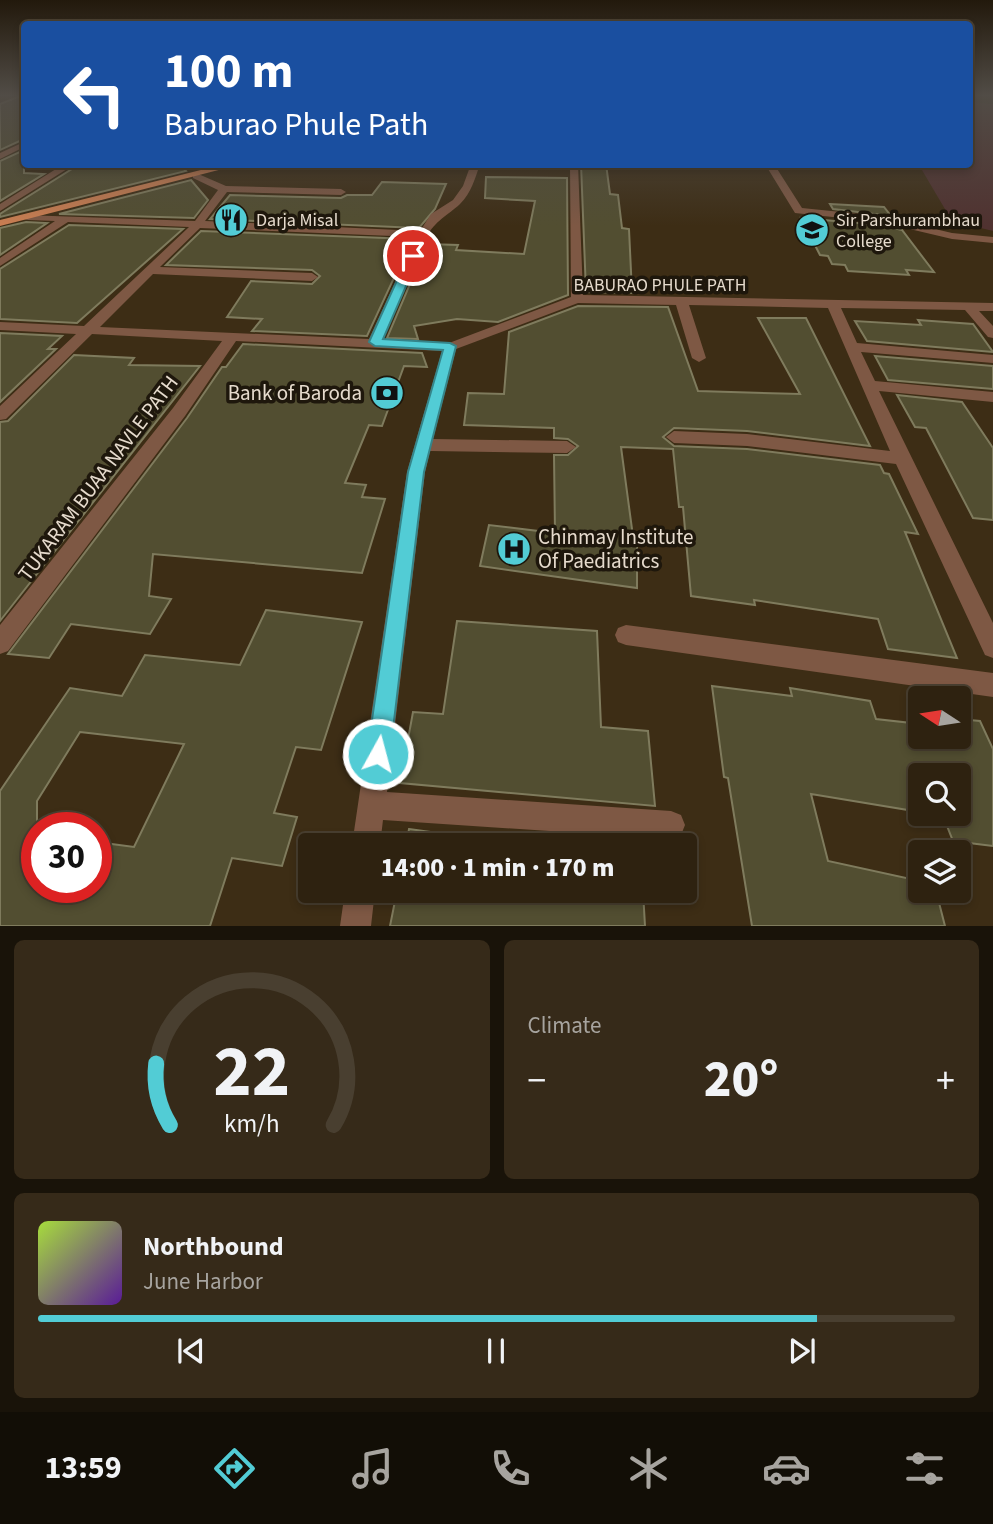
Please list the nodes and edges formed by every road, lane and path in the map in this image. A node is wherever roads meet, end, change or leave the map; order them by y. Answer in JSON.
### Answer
{"nodes":[{"id":1,"x":21,"y":146,"type":"edge"},
{"id":2,"x":0,"y":156,"type":"edge"},
{"id":3,"x":65,"y":168,"type":"edge"},
{"id":4,"x":224,"y":168,"type":"edge"},
{"id":5,"x":475,"y":168,"type":"edge"},
{"id":6,"x":574,"y":168,"type":"edge"},
{"id":7,"x":772,"y":168,"type":"edge"},
{"id":8,"x":196,"y":176,"type":"junction"},
{"id":9,"x":224,"y":189,"type":"junction"},
{"id":10,"x":341,"y":192,"type":"dead end"},
{"id":11,"x":0,"y":208,"type":"edge"},
{"id":12,"x":28,"y":216,"type":"junction"},
{"id":13,"x":65,"y":219,"type":"junction"},
{"id":14,"x":0,"y":223,"type":"edge"},
{"id":15,"x":197,"y":225,"type":"junction"},
{"id":16,"x":423,"y":234,"type":"junction"},
{"id":17,"x":993,"y":240,"type":"edge"},
{"id":18,"x":0,"y":263,"type":"edge"},
{"id":19,"x":150,"y":271,"type":"junction"},
{"id":20,"x":312,"y":277,"type":"dead end"},
{"id":21,"x":577,"y":299,"type":"junction"},
{"id":22,"x":681,"y":301,"type":"junction"},
{"id":23,"x":834,"y":304,"type":"junction"},
{"id":24,"x":969,"y":307,"type":"junction"},
{"id":25,"x":993,"y":307,"type":"edge"},
{"id":26,"x":0,"y":326,"type":"edge"},
{"id":27,"x":89,"y":331,"type":"junction"},
{"id":28,"x":993,"y":334,"type":"edge"},
{"id":29,"x":231,"y":338,"type":"junction"},
{"id":30,"x":375,"y":342,"type":"junction"},
{"id":31,"x":450,"y":346,"type":"junction"},
{"id":32,"x":853,"y":347,"type":"junction"},
{"id":33,"x":699,"y":358,"type":"dead end"},
{"id":34,"x":993,"y":359,"type":"edge"},
{"id":35,"x":870,"y":385,"type":"junction"},
{"id":36,"x":993,"y":397,"type":"edge"},
{"id":37,"x":0,"y":415,"type":"edge"},
{"id":38,"x":674,"y":437,"type":"dead end"},
{"id":39,"x":423,"y":445,"type":"junction"},
{"id":40,"x":567,"y":447,"type":"dead end"},
{"id":41,"x":902,"y":459,"type":"junction"},
{"id":42,"x":626,"y":635,"type":"dead end"},
{"id":43,"x":0,"y":643,"type":"edge"},
{"id":44,"x":993,"y":647,"type":"edge"},
{"id":45,"x":993,"y":685,"type":"edge"},
{"id":46,"x":372,"y":806,"type":"junction"},
{"id":47,"x":671,"y":825,"type":"dead end"},
{"id":48,"x":368,"y":833,"type":"edge"},
{"id":49,"x":358,"y":903,"type":"edge"},
{"id":50,"x":355,"y":926,"type":"edge"}],
"edges":[{"from":1,"to":2,"type":"street"},
{"from":3,"to":11,"type":"street"},
{"from":4,"to":8,"type":"main road"},
{"from":5,"to":16,"type":"street"},
{"from":6,"to":21,"type":"street"},
{"from":7,"to":17,"type":"street"},
{"from":8,"to":9,"type":"street"},
{"from":8,"to":12,"type":"main road"},
{"from":9,"to":10,"type":"street"},
{"from":9,"to":15,"type":"street"},
{"from":12,"to":13,"type":"street"},
{"from":12,"to":14,"type":"main road"},
{"from":13,"to":15,"type":"street"},
{"from":13,"to":18,"type":"street"},
{"from":15,"to":16,"type":"street"},
{"from":15,"to":19,"type":"street"},
{"from":16,"to":30,"type":"street"},
{"from":19,"to":20,"type":"street"},
{"from":19,"to":27,"type":"street"},
{"from":21,"to":22,"type":"street","name":"BABURAO PHULE PATH"},
{"from":21,"to":31,"type":"street","name":"BABURAO PHULE PATH"},
{"from":22,"to":23,"type":"street","name":"BABURAO PHULE PATH"},
{"from":22,"to":33,"type":"street"},
{"from":23,"to":24,"type":"street","name":"BABURAO PHULE PATH"},
{"from":23,"to":32,"type":"street"},
{"from":24,"to":25,"type":"street","name":"BABURAO PHULE PATH"},
{"from":24,"to":28,"type":"street"},
{"from":26,"to":27,"type":"street","name":"BABURAO PHULE PATH"},
{"from":27,"to":29,"type":"street","name":"BABURAO PHULE PATH"},
{"from":27,"to":37,"type":"street"},
{"from":29,"to":30,"type":"street","name":"BABURAO PHULE PATH"},
{"from":29,"to":43,"type":"street","name":"TUKARAM BUAA NAVLE PATH"},
{"from":30,"to":31,"type":"street","name":"BABURAO PHULE PATH"},
{"from":31,"to":39,"type":"street"},
{"from":32,"to":34,"type":"street"},
{"from":32,"to":35,"type":"street"},
{"from":35,"to":36,"type":"street"},
{"from":35,"to":41,"type":"street"},
{"from":38,"to":41,"type":"street"},
{"from":39,"to":40,"type":"street"},
{"from":39,"to":46,"type":"street"},
{"from":41,"to":44,"type":"street"},
{"from":42,"to":45,"type":"street"},
{"from":46,"to":47,"type":"street"},
{"from":46,"to":48,"type":"street"},
{"from":49,"to":50,"type":"street"}]}
